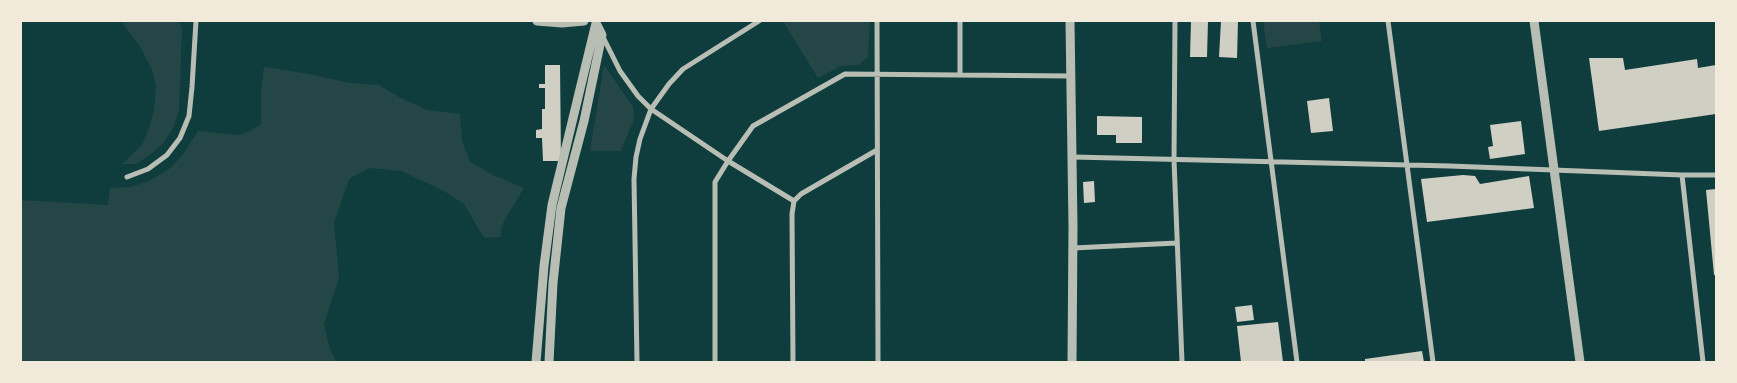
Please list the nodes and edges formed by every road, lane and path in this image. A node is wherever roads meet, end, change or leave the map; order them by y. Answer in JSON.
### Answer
{"nodes":[{"id":1,"x":196,"y":21,"type":"edge"},
{"id":2,"x":537,"y":21,"type":"edge"},
{"id":3,"x":760,"y":21,"type":"edge"},
{"id":4,"x":877,"y":21,"type":"edge"},
{"id":5,"x":960,"y":21,"type":"edge"},
{"id":6,"x":1070,"y":21,"type":"edge"},
{"id":7,"x":1175,"y":21,"type":"edge"},
{"id":8,"x":1253,"y":21,"type":"edge"},
{"id":9,"x":1388,"y":21,"type":"edge"},
{"id":10,"x":1534,"y":21,"type":"edge"},
{"id":11,"x":591,"y":22,"type":"edge"},
{"id":12,"x":602,"y":35,"type":"junction"},
{"id":13,"x":876,"y":73,"type":"junction"},
{"id":14,"x":960,"y":75,"type":"junction"},
{"id":15,"x":1071,"y":76,"type":"junction"},
{"id":16,"x":651,"y":109,"type":"junction"},
{"id":17,"x":877,"y":150,"type":"junction"},
{"id":18,"x":1073,"y":157,"type":"junction"},
{"id":19,"x":1174,"y":160,"type":"junction"},
{"id":20,"x":728,"y":161,"type":"junction"},
{"id":21,"x":1272,"y":162,"type":"junction"},
{"id":22,"x":1408,"y":165,"type":"junction"},
{"id":23,"x":1555,"y":169,"type":"junction"},
{"id":24,"x":1682,"y":175,"type":"junction"},
{"id":25,"x":1716,"y":175,"type":"edge"},
{"id":26,"x":127,"y":177,"type":"dead end"},
{"id":27,"x":794,"y":201,"type":"junction"},
{"id":28,"x":1178,"y":243,"type":"junction"},
{"id":29,"x":1073,"y":248,"type":"junction"},
{"id":30,"x":536,"y":362,"type":"edge"},
{"id":31,"x":549,"y":362,"type":"edge"},
{"id":32,"x":638,"y":362,"type":"edge"},
{"id":33,"x":715,"y":362,"type":"edge"},
{"id":34,"x":793,"y":362,"type":"edge"},
{"id":35,"x":878,"y":362,"type":"edge"},
{"id":36,"x":1072,"y":362,"type":"edge"},
{"id":37,"x":1182,"y":362,"type":"edge"},
{"id":38,"x":1297,"y":362,"type":"edge"},
{"id":39,"x":1433,"y":362,"type":"edge"},
{"id":40,"x":1580,"y":362,"type":"edge"},
{"id":41,"x":1703,"y":362,"type":"edge"}],
"edges":[{"from":1,"to":26,"type":"street"},
{"from":2,"to":11,"type":"street"},
{"from":3,"to":16,"type":"street"},
{"from":4,"to":13,"type":"street"},
{"from":5,"to":14,"type":"street"},
{"from":6,"to":15,"type":"street"},
{"from":7,"to":19,"type":"street"},
{"from":8,"to":21,"type":"street"},
{"from":9,"to":22,"type":"street"},
{"from":10,"to":23,"type":"street"},
{"from":11,"to":12,"type":"street"},
{"from":11,"to":30,"type":"street"},
{"from":12,"to":16,"type":"street"},
{"from":12,"to":31,"type":"street"},
{"from":13,"to":14,"type":"street"},
{"from":13,"to":17,"type":"street"},
{"from":13,"to":20,"type":"street"},
{"from":14,"to":15,"type":"street"},
{"from":15,"to":18,"type":"street"},
{"from":16,"to":20,"type":"street"},
{"from":16,"to":32,"type":"street"},
{"from":17,"to":27,"type":"street"},
{"from":17,"to":35,"type":"street"},
{"from":18,"to":19,"type":"street"},
{"from":18,"to":29,"type":"street"},
{"from":19,"to":21,"type":"street"},
{"from":19,"to":28,"type":"street"},
{"from":20,"to":27,"type":"street"},
{"from":20,"to":33,"type":"street"},
{"from":21,"to":22,"type":"street"},
{"from":21,"to":38,"type":"street"},
{"from":22,"to":23,"type":"street"},
{"from":22,"to":39,"type":"street"},
{"from":23,"to":24,"type":"street"},
{"from":23,"to":40,"type":"street"},
{"from":24,"to":25,"type":"street"},
{"from":24,"to":41,"type":"street"},
{"from":27,"to":34,"type":"street"},
{"from":28,"to":29,"type":"street"},
{"from":28,"to":37,"type":"street"},
{"from":29,"to":36,"type":"street"}]}
